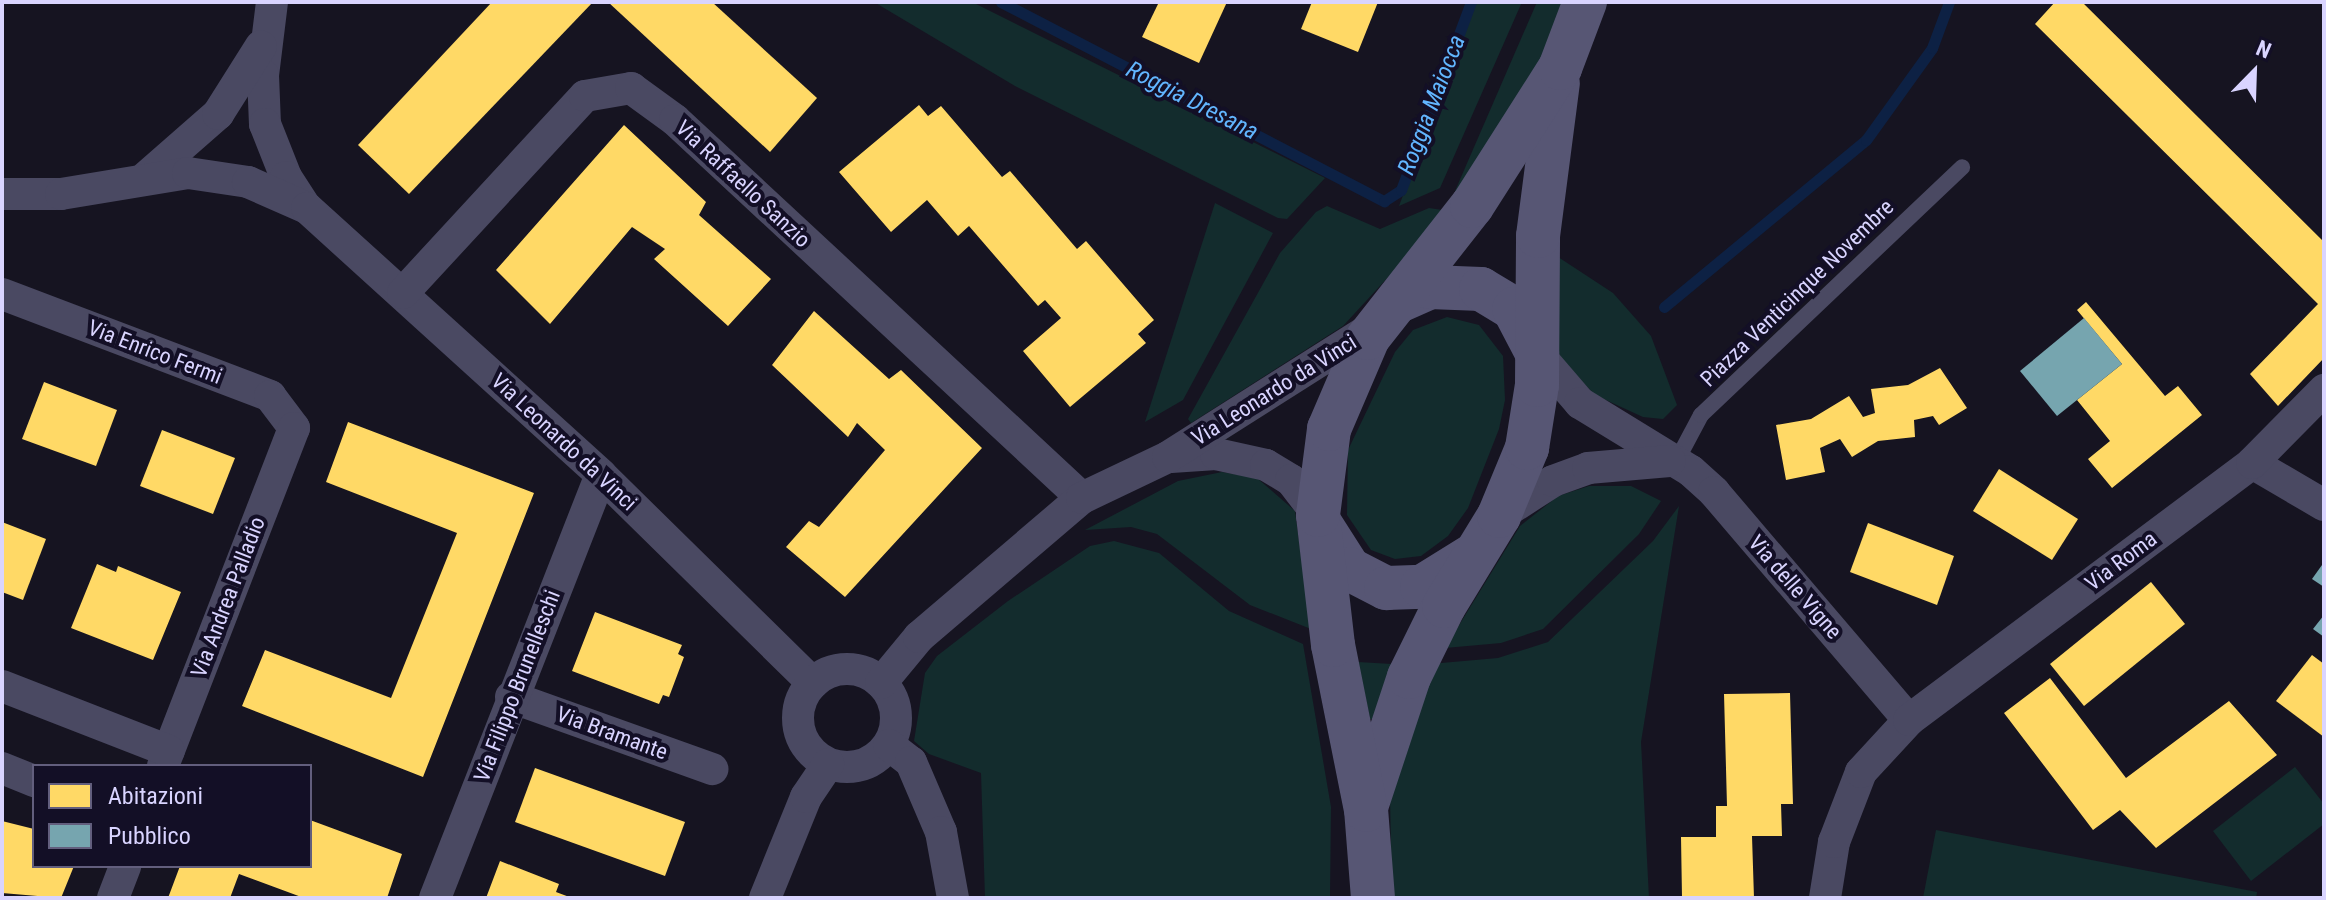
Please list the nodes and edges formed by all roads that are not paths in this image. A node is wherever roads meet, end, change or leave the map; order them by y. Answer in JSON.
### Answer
{"nodes":[{"id":1,"x":1585,"y":2,"type":"edge"},
{"id":2,"x":271,"y":16,"type":"edge"},
{"id":3,"x":1560,"y":68,"type":"junction"},
{"id":4,"x":1962,"y":167,"type":"dead end"},
{"id":5,"x":146,"y":177,"type":"junction"},
{"id":6,"x":2,"y":194,"type":"edge"},
{"id":7,"x":307,"y":208,"type":"junction"},
{"id":8,"x":403,"y":293,"type":"junction"},
{"id":9,"x":2,"y":294,"type":"edge"},
{"id":10,"x":1389,"y":312,"type":"junction"},
{"id":11,"x":1537,"y":353,"type":"junction"},
{"id":12,"x":2324,"y":390,"type":"edge"},
{"id":13,"x":294,"y":428,"type":"joint"},
{"id":14,"x":1168,"y":457,"type":"junction"},
{"id":15,"x":1676,"y":462,"type":"junction"},
{"id":16,"x":2252,"y":463,"type":"junction"},
{"id":17,"x":601,"y":475,"type":"junction"},
{"id":18,"x":1082,"y":498,"type":"junction"},
{"id":19,"x":2324,"y":505,"type":"edge"},
{"id":20,"x":1318,"y":515,"type":"junction"},
{"id":21,"x":1493,"y":526,"type":"junction"},
{"id":22,"x":813,"y":683,"type":"junction"},
{"id":23,"x":881,"y":683,"type":"junction"},
{"id":24,"x":2,"y":686,"type":"edge"},
{"id":25,"x":511,"y":697,"type":"junction"},
{"id":26,"x":1909,"y":720,"type":"junction"},
{"id":27,"x":889,"y":745,"type":"junction"},
{"id":28,"x":166,"y":759,"type":"edge"},
{"id":29,"x":828,"y":764,"type":"junction"},
{"id":30,"x":2,"y":768,"type":"edge"},
{"id":31,"x":712,"y":769,"type":"dead end"},
{"id":32,"x":32,"y":780,"type":"edge"},
{"id":33,"x":1366,"y":810,"type":"junction"},
{"id":34,"x":124,"y":868,"type":"edge"},
{"id":35,"x":113,"y":898,"type":"edge"},
{"id":36,"x":435,"y":898,"type":"edge"},
{"id":37,"x":765,"y":898,"type":"edge"},
{"id":38,"x":953,"y":898,"type":"edge"},
{"id":39,"x":1373,"y":898,"type":"edge"},
{"id":40,"x":1825,"y":898,"type":"edge"}],
"edges":[{"from":1,"to":3,"type":"street"},
{"from":2,"to":5,"type":"street","name":"Via Leonardo da Vinci"},
{"from":2,"to":7,"type":"street","name":"Via Leonardo da Vinci"},
{"from":3,"to":10,"type":"street"},
{"from":3,"to":11,"type":"street"},
{"from":4,"to":15,"type":"lane","name":"Piazza Venticinque Novembre"},
{"from":5,"to":6,"type":"street","name":"Via Leonardo da Vinci"},
{"from":5,"to":7,"type":"street","name":"Via Leonardo da Vinci"},
{"from":7,"to":8,"type":"street","name":"Via Leonardo da Vinci"},
{"from":8,"to":17,"type":"street","name":"Via Leonardo da Vinci"},
{"from":8,"to":18,"type":"street","name":"Via Raffaello Sanzio"},
{"from":9,"to":13,"type":"street","name":"Via Enrico Fermi"},
{"from":10,"to":11,"type":"street"},
{"from":10,"to":14,"type":"street","name":"Via Leonardo da Vinci"},
{"from":10,"to":20,"type":"street"},
{"from":11,"to":15,"type":"street","name":"Via delle Vigne"},
{"from":11,"to":21,"type":"street"},
{"from":12,"to":16,"type":"street","name":"Via Roma"},
{"from":13,"to":28,"type":"street","name":"Via Andrea Palladio"},
{"from":14,"to":18,"type":"street","name":"Via Leonardo da Vinci"},
{"from":14,"to":20,"type":"street","name":"Via Leonardo da Vinci"},
{"from":15,"to":21,"type":"street"},
{"from":15,"to":26,"type":"street","name":"Via delle Vigne"},
{"from":16,"to":19,"type":"street"},
{"from":16,"to":26,"type":"street","name":"Via Roma"},
{"from":17,"to":22,"type":"street","name":"Via Leonardo da Vinci"},
{"from":17,"to":25,"type":"street","name":"Via Filippo Brunelleschi"},
{"from":18,"to":23,"type":"street","name":"Via Leonardo da Vinci"},
{"from":20,"to":21,"type":"street"},
{"from":20,"to":33,"type":"street"},
{"from":21,"to":33,"type":"street"},
{"from":22,"to":23,"type":"street"},
{"from":22,"to":29,"type":"street"},
{"from":23,"to":27,"type":"street"},
{"from":24,"to":28,"type":"street"},
{"from":25,"to":31,"type":"street","name":"Via Bramante"},
{"from":25,"to":36,"type":"street","name":"Via Filippo Brunelleschi"},
{"from":26,"to":40,"type":"street","name":"Via Roma"},
{"from":27,"to":29,"type":"street"},
{"from":27,"to":38,"type":"street"},
{"from":29,"to":37,"type":"street"},
{"from":30,"to":32,"type":"street"},
{"from":33,"to":39,"type":"street"},
{"from":34,"to":35,"type":"street"}]}
